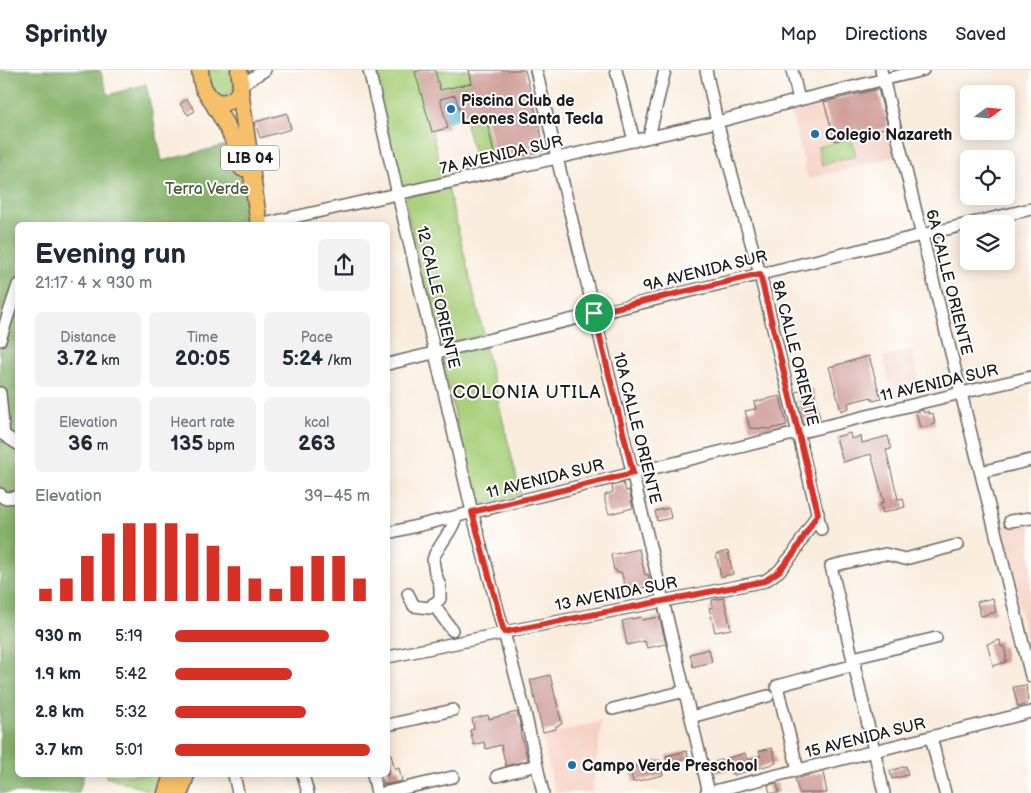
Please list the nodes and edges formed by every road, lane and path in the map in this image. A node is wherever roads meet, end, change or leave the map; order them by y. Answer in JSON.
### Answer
{"nodes":[{"id":1,"x":200,"y":70,"type":"edge"},
{"id":2,"x":265,"y":70,"type":"edge"},
{"id":3,"x":369,"y":70,"type":"edge"},
{"id":4,"x":536,"y":70,"type":"edge"},
{"id":5,"x":616,"y":70,"type":"edge"},
{"id":6,"x":665,"y":70,"type":"edge"},
{"id":7,"x":706,"y":70,"type":"edge"},
{"id":8,"x":792,"y":70,"type":"edge"},
{"id":9,"x":924,"y":70,"type":"edge"},
{"id":10,"x":882,"y":75,"type":"edge"},
{"id":11,"x":240,"y":82,"type":"edge"},
{"id":12,"x":210,"y":98,"type":"junction"},
{"id":13,"x":799,"y":100,"type":"junction"},
{"id":14,"x":717,"y":122,"type":"junction"},
{"id":15,"x":649,"y":137,"type":"junction"},
{"id":16,"x":634,"y":141,"type":"junction"},
{"id":17,"x":557,"y":158,"type":"junction"},
{"id":18,"x":399,"y":193,"type":"junction"},
{"id":19,"x":1031,"y":209,"type":"edge"},
{"id":20,"x":250,"y":222,"type":"edge"},
{"id":21,"x":259,"y":222,"type":"edge"},
{"id":22,"x":272,"y":222,"type":"edge"},
{"id":23,"x":922,"y":234,"type":"junction"},
{"id":24,"x":760,"y":274,"type":"junction"},
{"id":25,"x":15,"y":294,"type":"edge"},
{"id":26,"x":594,"y":313,"type":"junction"},
{"id":27,"x":0,"y":340,"type":"edge"},
{"id":28,"x":434,"y":352,"type":"junction"},
{"id":29,"x":390,"y":363,"type":"edge"},
{"id":30,"x":1031,"y":377,"type":"edge"},
{"id":31,"x":0,"y":393,"type":"edge"},
{"id":32,"x":961,"y":393,"type":"junction"},
{"id":33,"x":798,"y":433,"type":"junction"},
{"id":34,"x":15,"y":442,"type":"edge"},
{"id":35,"x":1031,"y":460,"type":"edge"},
{"id":36,"x":980,"y":472,"type":"junction"},
{"id":37,"x":633,"y":473,"type":"junction"},
{"id":38,"x":0,"y":494,"type":"edge"},
{"id":39,"x":15,"y":497,"type":"edge"},
{"id":40,"x":472,"y":512,"type":"junction"},
{"id":41,"x":818,"y":513,"type":"junction"},
{"id":42,"x":457,"y":516,"type":"junction"},
{"id":43,"x":1031,"y":518,"type":"edge"},
{"id":44,"x":1010,"y":521,"type":"dead end"},
{"id":45,"x":821,"y":529,"type":"dead end"},
{"id":46,"x":390,"y":533,"type":"edge"},
{"id":47,"x":958,"y":545,"type":"dead end"},
{"id":48,"x":408,"y":594,"type":"dead end"},
{"id":49,"x":663,"y":601,"type":"junction"},
{"id":50,"x":433,"y":604,"type":"junction"},
{"id":51,"x":452,"y":630,"type":"dead end"},
{"id":52,"x":504,"y":632,"type":"junction"},
{"id":53,"x":936,"y":638,"type":"dead end"},
{"id":54,"x":390,"y":657,"type":"edge"},
{"id":55,"x":854,"y":662,"type":"junction"},
{"id":56,"x":1031,"y":676,"type":"edge"},
{"id":57,"x":685,"y":691,"type":"junction"},
{"id":58,"x":768,"y":696,"type":"dead end"},
{"id":59,"x":613,"y":709,"type":"dead end"},
{"id":60,"x":454,"y":710,"type":"dead end"},
{"id":61,"x":1031,"y":712,"type":"edge"},
{"id":62,"x":691,"y":717,"type":"junction"},
{"id":63,"x":390,"y":725,"type":"edge"},
{"id":64,"x":931,"y":737,"type":"junction"},
{"id":65,"x":874,"y":751,"type":"junction"},
{"id":66,"x":536,"y":765,"type":"junction"},
{"id":67,"x":798,"y":770,"type":"junction"},
{"id":68,"x":497,"y":776,"type":"dead end"},
{"id":69,"x":171,"y":777,"type":"edge"},
{"id":70,"x":185,"y":777,"type":"edge"},
{"id":71,"x":234,"y":777,"type":"edge"},
{"id":72,"x":304,"y":777,"type":"edge"},
{"id":73,"x":373,"y":777,"type":"edge"},
{"id":74,"x":453,"y":777,"type":"dead end"},
{"id":75,"x":166,"y":793,"type":"edge"},
{"id":76,"x":180,"y":793,"type":"edge"},
{"id":77,"x":238,"y":793,"type":"edge"},
{"id":78,"x":308,"y":793,"type":"edge"},
{"id":79,"x":377,"y":793,"type":"edge"},
{"id":80,"x":383,"y":793,"type":"edge"},
{"id":81,"x":543,"y":793,"type":"edge"},
{"id":82,"x":708,"y":793,"type":"edge"},
{"id":83,"x":884,"y":793,"type":"edge"},
{"id":84,"x":945,"y":793,"type":"edge"}],
"edges":[{"from":1,"to":12,"type":"highway","number":"LIB 04"},
{"from":2,"to":11,"type":"street"},
{"from":3,"to":18,"type":"street","name":"12 CALLE ORIENTE"},
{"from":4,"to":17,"type":"street","name":"10A CALLE ORIENTE"},
{"from":5,"to":16,"type":"street"},
{"from":6,"to":15,"type":"street"},
{"from":7,"to":14,"type":"street","name":"8A CALLE ORIENTE"},
{"from":8,"to":13,"type":"street"},
{"from":9,"to":10,"type":"street","name":"7A AVENIDA SUR"},
{"from":10,"to":13,"type":"street","name":"7A AVENIDA SUR"},
{"from":10,"to":23,"type":"street","name":"6A CALLE ORIENTE"},
{"from":11,"to":12,"type":"highway"},
{"from":11,"to":21,"type":"highway","number":"LIB 04"},
{"from":12,"to":20,"type":"highway","number":"LIB 04"},
{"from":13,"to":14,"type":"street","name":"7A AVENIDA SUR"},
{"from":14,"to":15,"type":"street","name":"7A AVENIDA SUR"},
{"from":14,"to":24,"type":"street","name":"8A CALLE ORIENTE"},
{"from":15,"to":16,"type":"street","name":"7A AVENIDA SUR"},
{"from":16,"to":17,"type":"street","name":"7A AVENIDA SUR"},
{"from":17,"to":18,"type":"street","name":"7A AVENIDA SUR"},
{"from":17,"to":26,"type":"street","name":"10A CALLE ORIENTE"},
{"from":18,"to":22,"type":"street","name":"7A AVENIDA SUR"},
{"from":18,"to":28,"type":"street","name":"12 CALLE ORIENTE"},
{"from":19,"to":23,"type":"street","name":"9A AVENIDA SUR"},
{"from":23,"to":24,"type":"street","name":"9A AVENIDA SUR"},
{"from":23,"to":32,"type":"street","name":"6A CALLE ORIENTE"},
{"from":24,"to":26,"type":"street","name":"9A AVENIDA SUR"},
{"from":24,"to":33,"type":"street","name":"8A CALLE ORIENTE"},
{"from":25,"to":27,"type":"street"},
{"from":26,"to":28,"type":"street","name":"9A AVENIDA SUR"},
{"from":26,"to":37,"type":"street","name":"10A CALLE ORIENTE"},
{"from":28,"to":29,"type":"street","name":"9A AVENIDA SUR"},
{"from":28,"to":40,"type":"street","name":"12 CALLE ORIENTE"},
{"from":30,"to":32,"type":"street","name":"11 AVENIDA SUR"},
{"from":31,"to":34,"type":"street"},
{"from":32,"to":33,"type":"street","name":"11 AVENIDA SUR"},
{"from":32,"to":36,"type":"street","name":"6A CALLE ORIENTE"},
{"from":33,"to":37,"type":"street","name":"11 AVENIDA SUR"},
{"from":33,"to":41,"type":"street","name":"8A CALLE ORIENTE"},
{"from":35,"to":36,"type":"street"},
{"from":36,"to":56,"type":"street","name":"6A CALLE ORIENTE"},
{"from":37,"to":40,"type":"street","name":"11 AVENIDA SUR"},
{"from":37,"to":49,"type":"street","name":"10A CALLE ORIENTE"},
{"from":38,"to":39,"type":"street"},
{"from":40,"to":42,"type":"street","name":"11 AVENIDA SUR"},
{"from":40,"to":52,"type":"street","name":"12 CALLE ORIENTE"},
{"from":41,"to":45,"type":"street","name":"8A CALLE ORIENTE"},
{"from":41,"to":49,"type":"street","name":"13 AVENIDA SUR"},
{"from":42,"to":46,"type":"street","name":"11 AVENIDA SUR"},
{"from":42,"to":50,"type":"street"},
{"from":43,"to":44,"type":"street"},
{"from":47,"to":55,"type":"street"},
{"from":48,"to":50,"type":"street"},
{"from":49,"to":52,"type":"street","name":"13 AVENIDA SUR"},
{"from":49,"to":57,"type":"street","name":"10A CALLE ORIENTE"},
{"from":50,"to":51,"type":"street"},
{"from":52,"to":54,"type":"street","name":"13 AVENIDA SUR"},
{"from":52,"to":66,"type":"street","name":"12 CALLE ORIENTE"},
{"from":53,"to":55,"type":"street"},
{"from":55,"to":65,"type":"street"},
{"from":55,"to":67,"type":"street"},
{"from":57,"to":59,"type":"street"},
{"from":57,"to":62,"type":"street","name":"10A CALLE ORIENTE"},
{"from":58,"to":62,"type":"street"},
{"from":60,"to":63,"type":"street"},
{"from":61,"to":64,"type":"street","name":"15 AVENIDA SUR"},
{"from":62,"to":82,"type":"street","name":"10A CALLE ORIENTE"},
{"from":64,"to":65,"type":"street","name":"15 AVENIDA SUR"},
{"from":64,"to":84,"type":"street"},
{"from":65,"to":67,"type":"street","name":"15 AVENIDA SUR"},
{"from":65,"to":83,"type":"street"},
{"from":66,"to":68,"type":"street"},
{"from":66,"to":81,"type":"street","name":"12 CALLE ORIENTE"},
{"from":67,"to":82,"type":"street","name":"15 AVENIDA SUR"},
{"from":69,"to":75,"type":"highway"},
{"from":70,"to":76,"type":"highway"},
{"from":71,"to":77,"type":"street"},
{"from":72,"to":78,"type":"street"},
{"from":73,"to":79,"type":"street"},
{"from":74,"to":80,"type":"street"}]}
